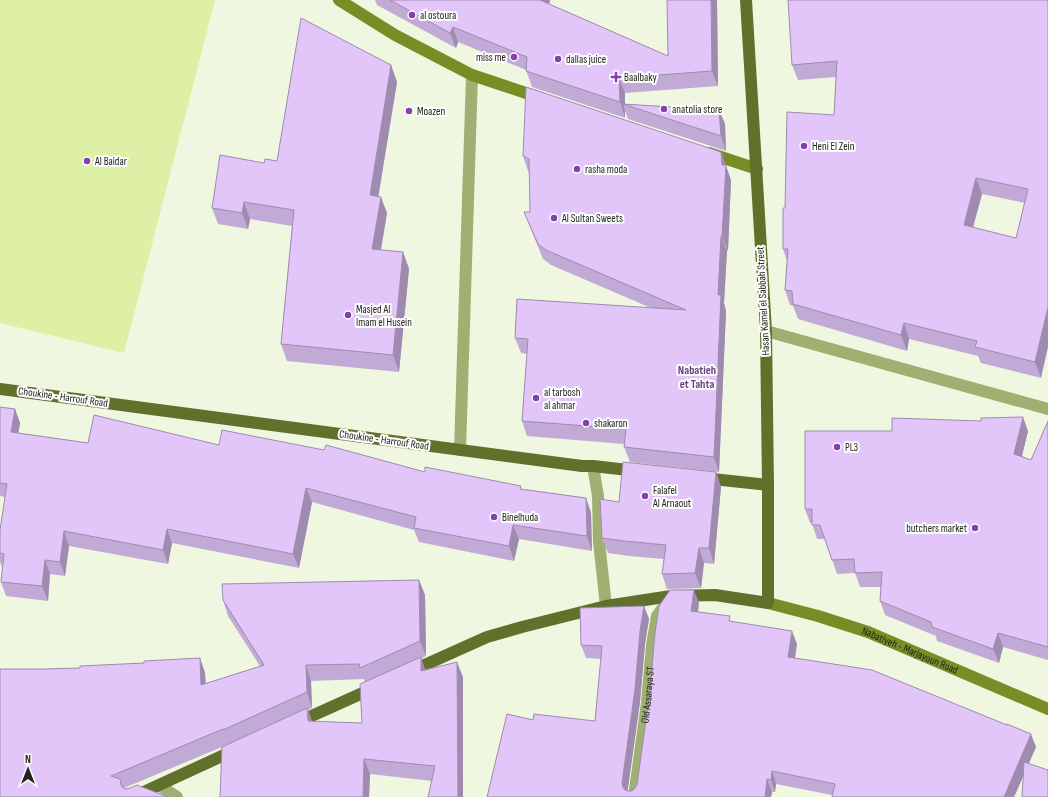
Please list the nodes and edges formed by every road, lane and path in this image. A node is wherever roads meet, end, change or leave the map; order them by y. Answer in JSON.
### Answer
{"nodes":[{"id":1,"x":338,"y":0,"type":"edge"},
{"id":2,"x":746,"y":0,"type":"edge"},
{"id":3,"x":472,"y":75,"type":"junction"},
{"id":4,"x":554,"y":102,"type":"edge"},
{"id":5,"x":697,"y":149,"type":"edge"},
{"id":6,"x":757,"y":169,"type":"junction"},
{"id":7,"x":766,"y":331,"type":"junction"},
{"id":8,"x":0,"y":389,"type":"edge"},
{"id":9,"x":1048,"y":409,"type":"edge"},
{"id":10,"x":460,"y":450,"type":"junction"},
{"id":11,"x":593,"y":466,"type":"junction"},
{"id":12,"x":649,"y":472,"type":"edge"},
{"id":13,"x":689,"y":476,"type":"edge"},
{"id":14,"x":768,"y":485,"type":"junction"},
{"id":15,"x":671,"y":596,"type":"junction"},
{"id":16,"x":768,"y":603,"type":"junction"},
{"id":17,"x":606,"y":606,"type":"junction"},
{"id":18,"x":402,"y":675,"type":"edge"},
{"id":19,"x":388,"y":682,"type":"edge"},
{"id":20,"x":1048,"y":709,"type":"edge"},
{"id":21,"x":288,"y":726,"type":"edge"},
{"id":22,"x":245,"y":746,"type":"edge"},
{"id":23,"x":159,"y":785,"type":"junction"},
{"id":24,"x":133,"y":797,"type":"edge"},
{"id":25,"x":177,"y":797,"type":"edge"},
{"id":26,"x":634,"y":797,"type":"edge"}],
"edges":[{"from":1,"to":3,"type":"main road"},
{"from":2,"to":6,"type":"main road","name":"Hasan Kamel el Sabbah Street"},
{"from":3,"to":4,"type":"main road"},
{"from":3,"to":10,"type":"street"},
{"from":5,"to":6,"type":"main road"},
{"from":6,"to":7,"type":"main road","name":"Hasan Kamel el Sabbah Street"},
{"from":7,"to":9,"type":"street"},
{"from":7,"to":14,"type":"main road","name":"Hasan Kamel el Sabbah Street"},
{"from":8,"to":10,"type":"main road","name":"Choukine - Harrouf Road"},
{"from":10,"to":11,"type":"main road","name":"Choukine - Harrouf Road"},
{"from":11,"to":12,"type":"main road","name":"Choukine - Harrouf Road"},
{"from":11,"to":17,"type":"street"},
{"from":13,"to":14,"type":"main road"},
{"from":14,"to":16,"type":"main road","name":"Hasan Kamel el Sabbah Street"},
{"from":15,"to":16,"type":"main road"},
{"from":15,"to":17,"type":"main road"},
{"from":15,"to":26,"type":"street","name":"Old Assaraya ST"},
{"from":16,"to":20,"type":"main road","name":"Nabatiyeh - Marjayoun Road"},
{"from":17,"to":18,"type":"main road"},
{"from":19,"to":21,"type":"main road"},
{"from":22,"to":23,"type":"main road"},
{"from":23,"to":24,"type":"main road"},
{"from":23,"to":25,"type":"street"}]}
